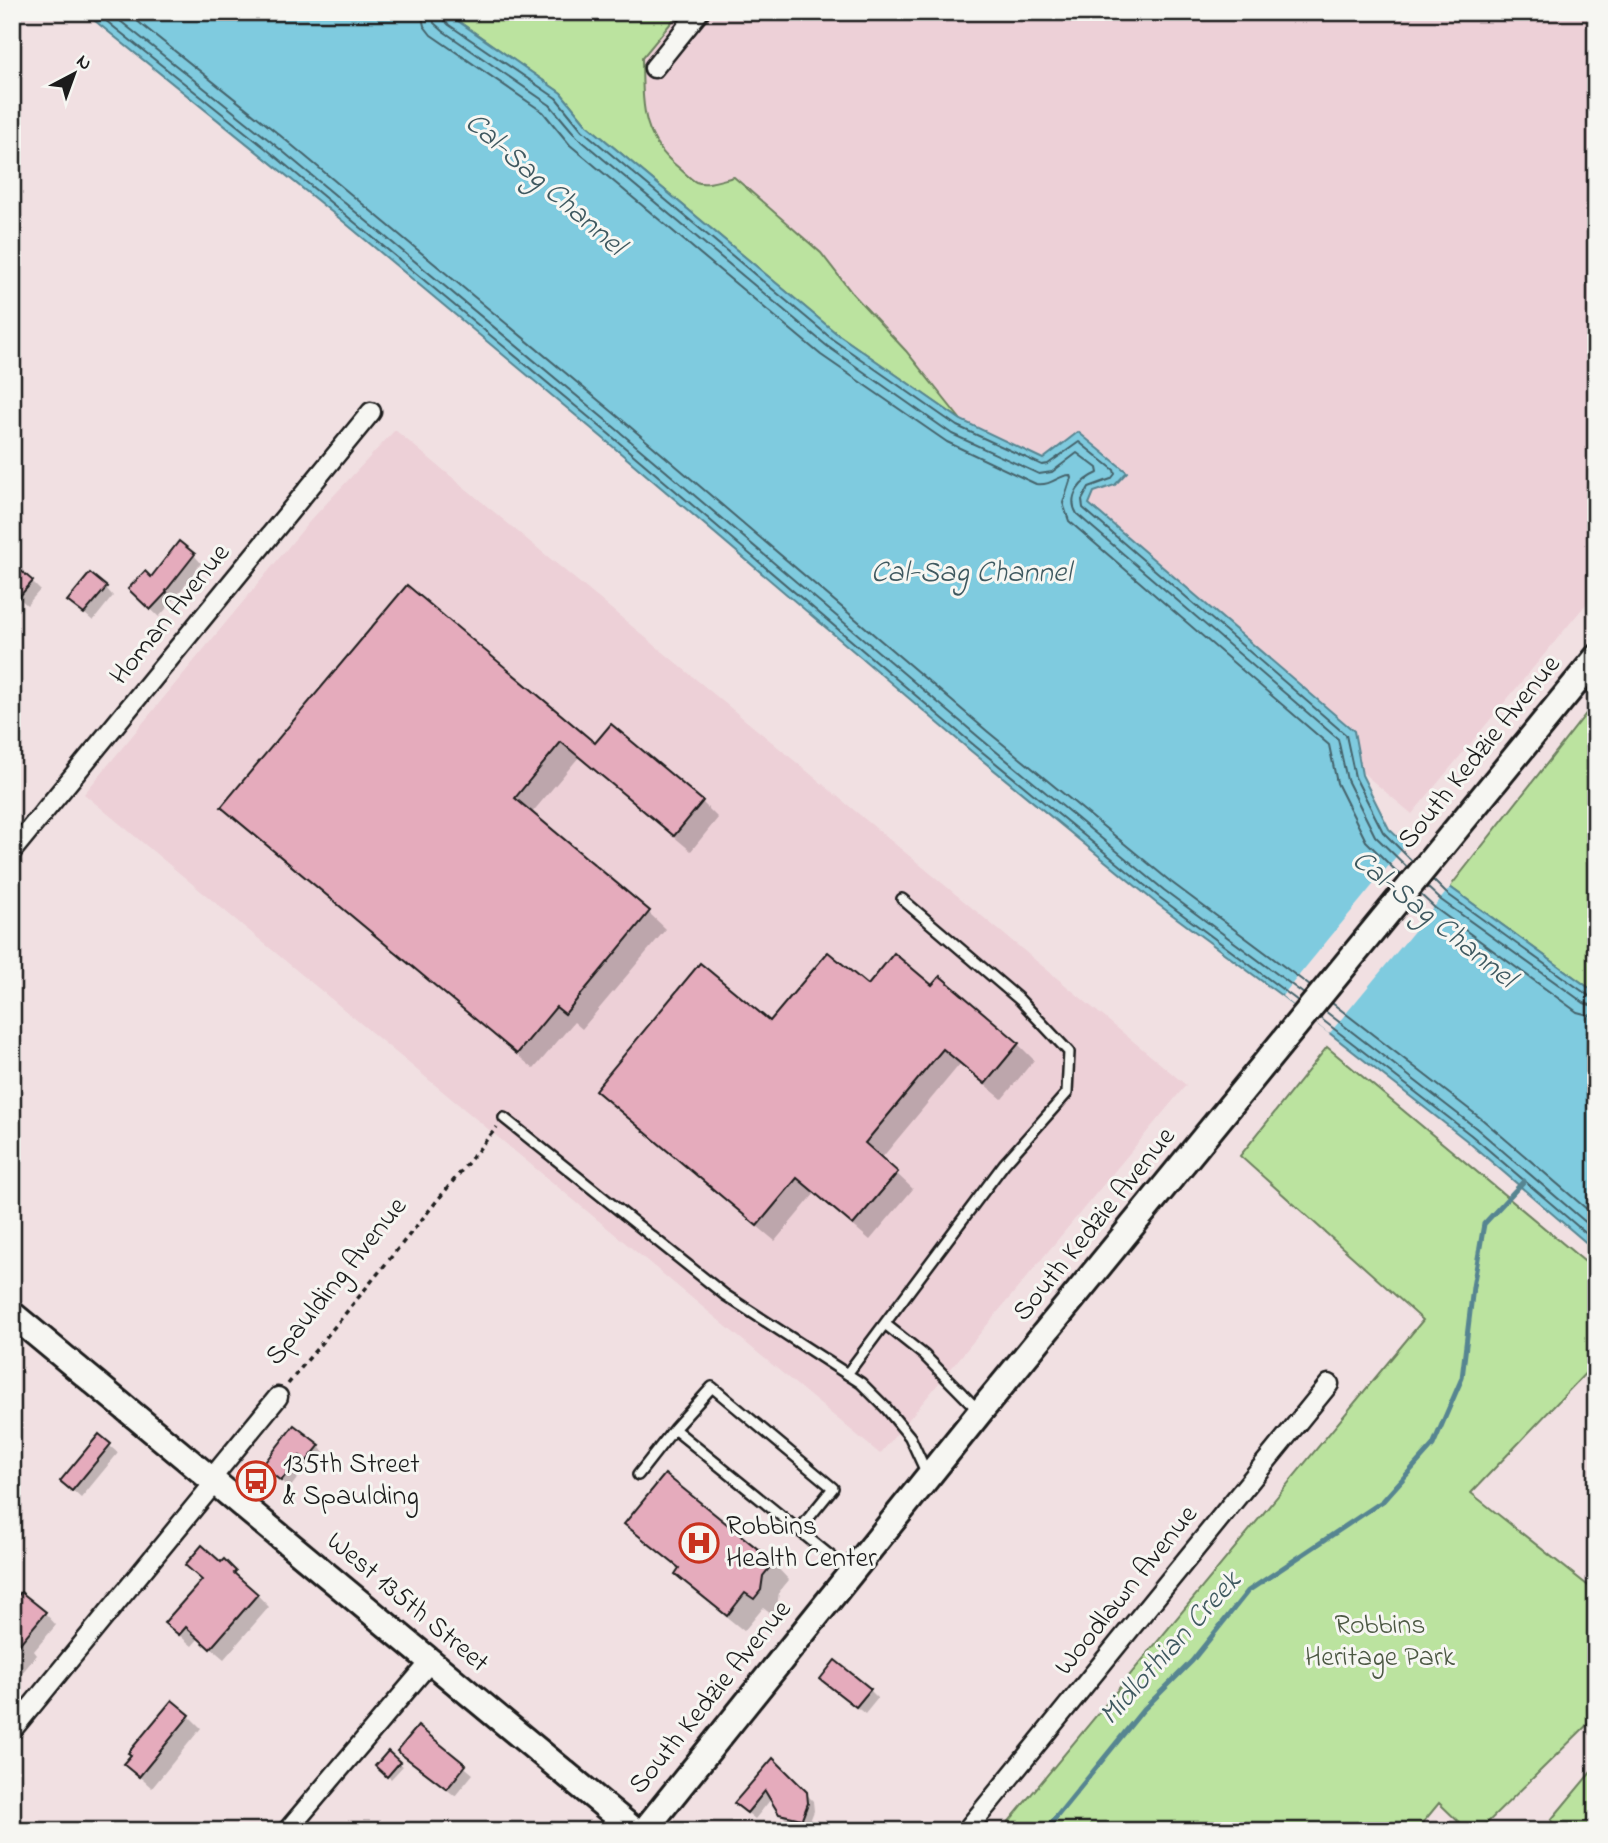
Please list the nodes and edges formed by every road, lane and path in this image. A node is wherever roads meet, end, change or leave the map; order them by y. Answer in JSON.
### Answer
{"nodes":[{"id":1,"x":699,"y":12,"type":"edge"},
{"id":2,"x":654,"y":68,"type":"dead end"},
{"id":3,"x":370,"y":412,"type":"dead end"},
{"id":4,"x":1596,"y":658,"type":"edge"},
{"id":5,"x":12,"y":851,"type":"edge"},
{"id":6,"x":902,"y":899,"type":"dead end"},
{"id":7,"x":504,"y":1118,"type":"joint"},
{"id":8,"x":12,"y":1314,"type":"edge"},
{"id":9,"x":885,"y":1324,"type":"junction"},
{"id":10,"x":847,"y":1374,"type":"junction"},
{"id":11,"x":1329,"y":1384,"type":"dead end"},
{"id":12,"x":278,"y":1397,"type":"joint"},
{"id":13,"x":979,"y":1412,"type":"junction"},
{"id":14,"x":674,"y":1429,"type":"junction"},
{"id":15,"x":638,"y":1475,"type":"dead end"},
{"id":16,"x":928,"y":1476,"type":"junction"},
{"id":17,"x":213,"y":1481,"type":"junction"},
{"id":18,"x":799,"y":1530,"type":"junction"},
{"id":19,"x":850,"y":1572,"type":"junction"},
{"id":20,"x":431,"y":1661,"type":"junction"},
{"id":21,"x":12,"y":1730,"type":"edge"},
{"id":22,"x":287,"y":1831,"type":"edge"},
{"id":23,"x":635,"y":1831,"type":"edge"},
{"id":24,"x":643,"y":1831,"type":"edge"},
{"id":25,"x":966,"y":1831,"type":"edge"}],
"edges":[{"from":1,"to":2,"type":"street"},
{"from":3,"to":5,"type":"street","name":"Homan Avenue"},
{"from":4,"to":13,"type":"main road","name":"South Kedzie Avenue"},
{"from":6,"to":9,"type":"lane"},
{"from":7,"to":10,"type":"lane"},
{"from":7,"to":12,"type":"path","name":"Spaulding Avenue"},
{"from":8,"to":17,"type":"main road","name":"West 135th Street"},
{"from":9,"to":10,"type":"lane"},
{"from":9,"to":13,"type":"lane"},
{"from":10,"to":16,"type":"lane"},
{"from":11,"to":25,"type":"street","name":"Woodlawn Avenue"},
{"from":12,"to":17,"type":"street","name":"Spaulding Avenue"},
{"from":13,"to":16,"type":"main road","name":"South Kedzie Avenue"},
{"from":14,"to":15,"type":"lane"},
{"from":14,"to":18,"type":"lane"},
{"from":14,"to":18,"type":"lane"},
{"from":16,"to":19,"type":"main road","name":"South Kedzie Avenue"},
{"from":17,"to":20,"type":"main road","name":"West 135th Street"},
{"from":17,"to":21,"type":"street","name":"Spaulding Avenue"},
{"from":18,"to":19,"type":"lane"},
{"from":19,"to":24,"type":"main road","name":"South Kedzie Avenue"},
{"from":20,"to":22,"type":"street"},
{"from":20,"to":23,"type":"main road","name":"West 135th Street"}]}
